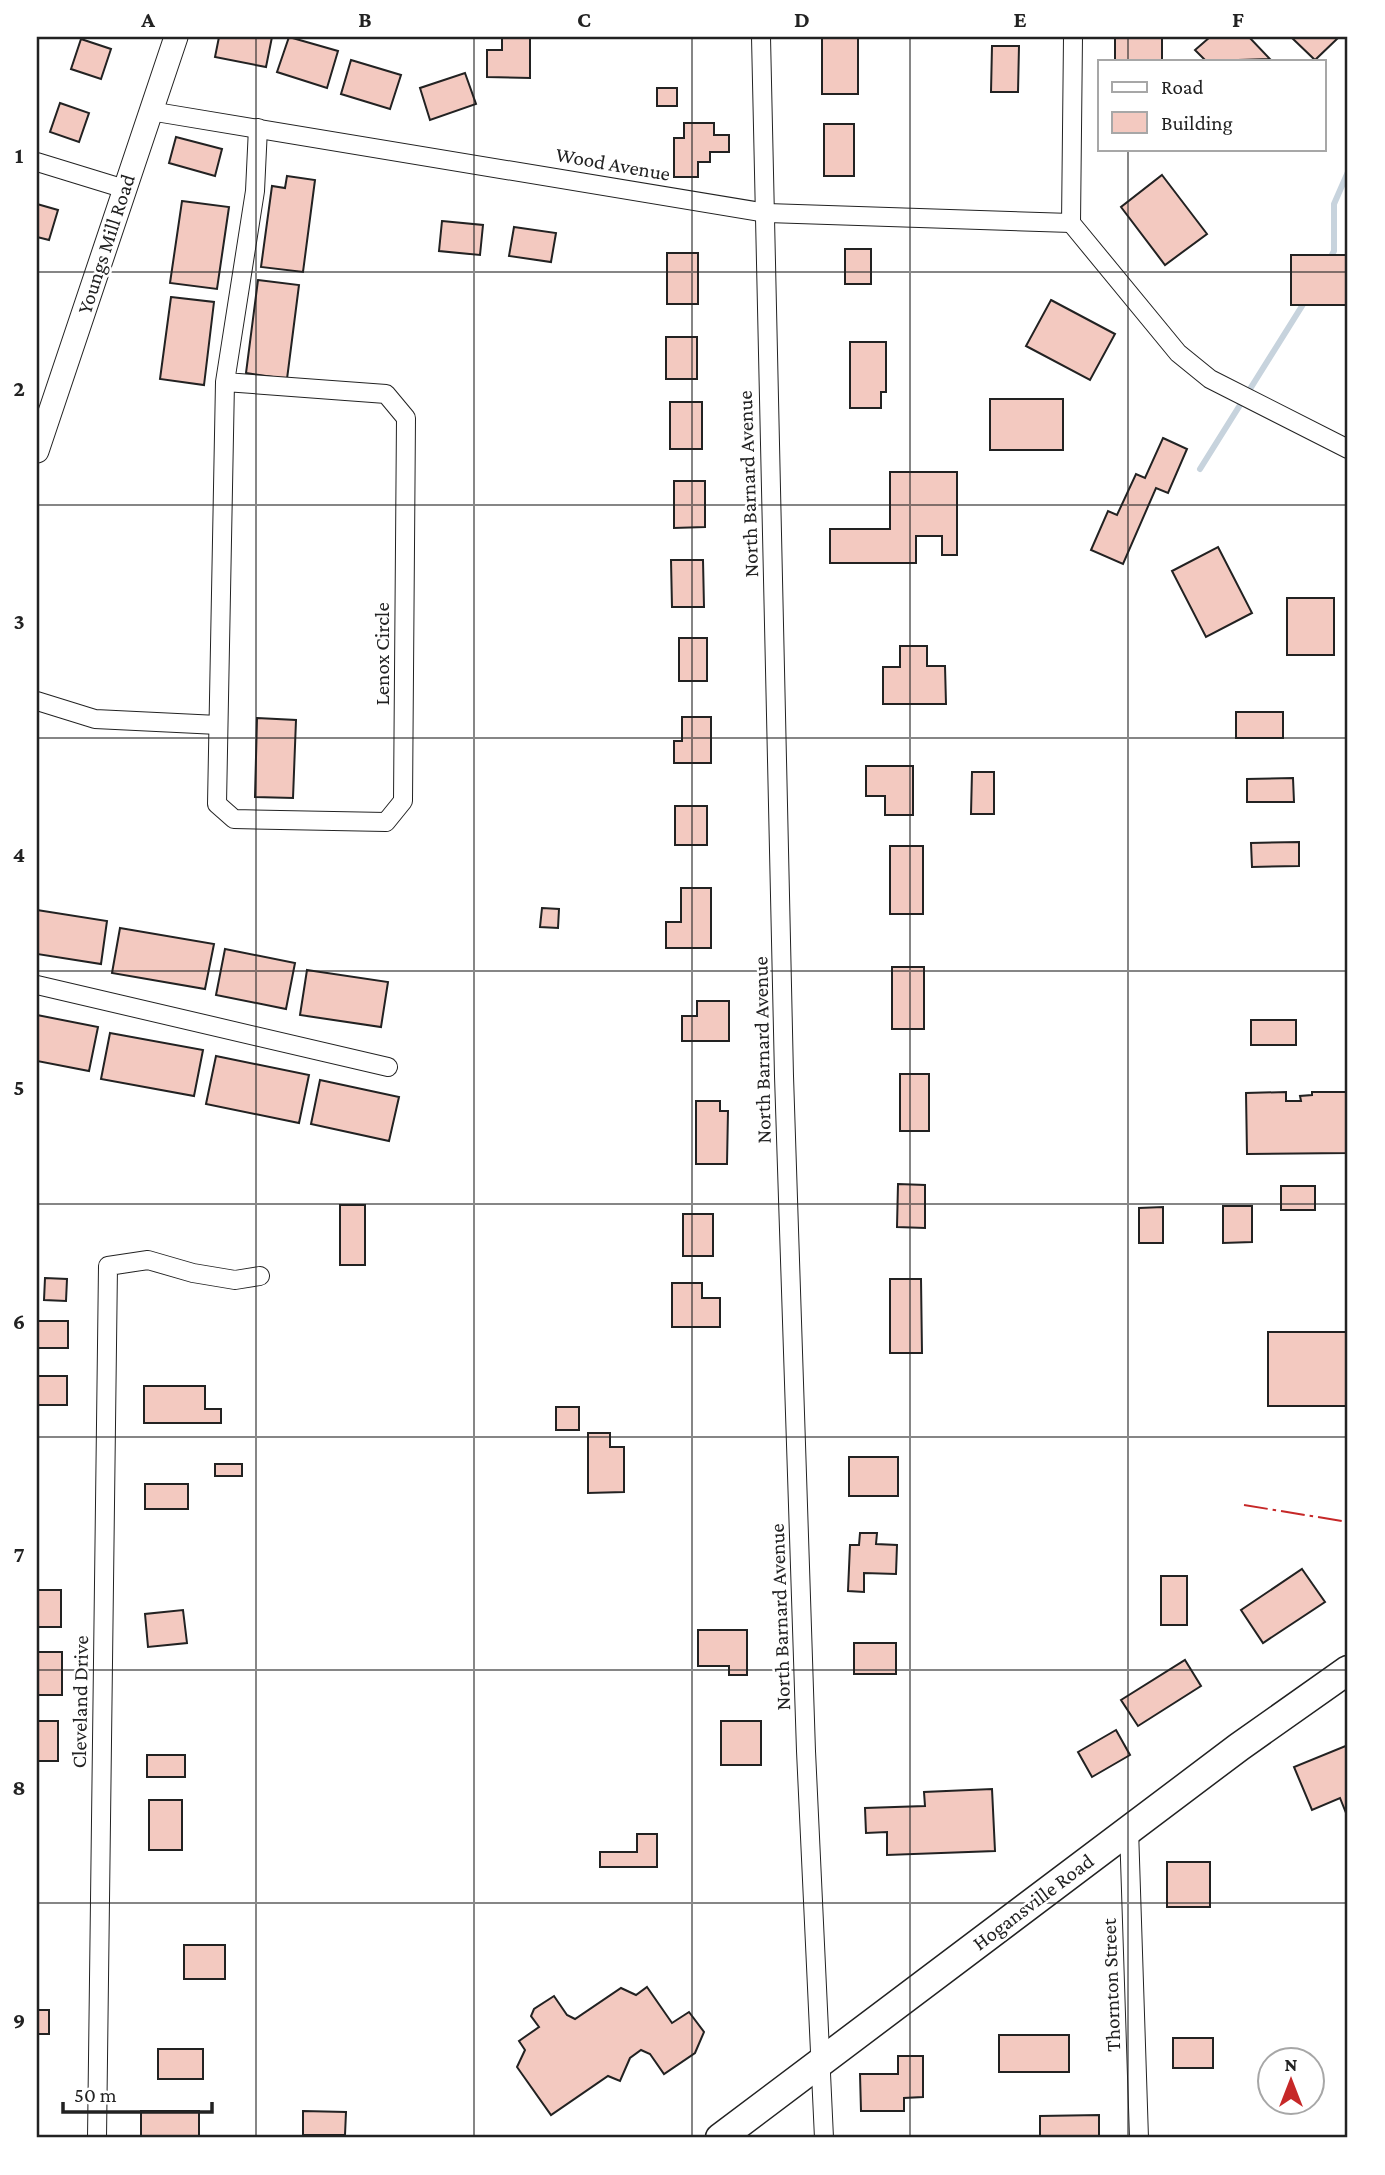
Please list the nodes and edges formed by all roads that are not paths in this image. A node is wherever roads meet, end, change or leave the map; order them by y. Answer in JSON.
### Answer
{"nodes":[{"id":1,"x":176,"y":37,"type":"edge"},
{"id":2,"x":761,"y":37,"type":"edge"},
{"id":3,"x":1073,"y":37,"type":"edge"},
{"id":4,"x":150,"y":111,"type":"junction"},
{"id":5,"x":258,"y":128,"type":"junction"},
{"id":6,"x":37,"y":162,"type":"edge"},
{"id":7,"x":125,"y":189,"type":"junction"},
{"id":8,"x":767,"y":213,"type":"junction"},
{"id":9,"x":1071,"y":223,"type":"junction"},
{"id":10,"x":225,"y":382,"type":"junction"},
{"id":11,"x":1348,"y":449,"type":"edge"},
{"id":12,"x":37,"y":451,"type":"edge"},
{"id":13,"x":37,"y":701,"type":"edge"},
{"id":14,"x":218,"y":724,"type":"junction"},
{"id":15,"x":37,"y":985,"type":"edge"},
{"id":16,"x":388,"y":1067,"type":"dead end"},
{"id":17,"x":260,"y":1276,"type":"dead end"},
{"id":18,"x":1348,"y":1670,"type":"edge"},
{"id":19,"x":1129,"y":1829,"type":"junction"},
{"id":20,"x":820,"y":2062,"type":"junction"},
{"id":21,"x":97,"y":2138,"type":"edge"},
{"id":22,"x":720,"y":2138,"type":"edge"},
{"id":23,"x":824,"y":2138,"type":"edge"},
{"id":24,"x":1139,"y":2138,"type":"edge"}],
"edges":[{"from":1,"to":4,"type":"street","name":"Youngs Mill Road"},
{"from":2,"to":8,"type":"street","name":"North Barnard Avenue"},
{"from":3,"to":9,"type":"street"},
{"from":4,"to":5,"type":"street","name":"Wood Avenue"},
{"from":4,"to":7,"type":"street","name":"Youngs Mill Road"},
{"from":5,"to":8,"type":"street","name":"Wood Avenue"},
{"from":5,"to":10,"type":"street","name":"Lenox Circle"},
{"from":6,"to":7,"type":"street"},
{"from":7,"to":12,"type":"street","name":"Youngs Mill Road"},
{"from":8,"to":9,"type":"street","name":"Wood Avenue"},
{"from":8,"to":20,"type":"street","name":"North Barnard Avenue"},
{"from":9,"to":11,"type":"street"},
{"from":10,"to":14,"type":"street","name":"Lenox Circle"},
{"from":10,"to":14,"type":"street","name":"Lenox Circle"},
{"from":13,"to":14,"type":"street"},
{"from":15,"to":16,"type":"street"},
{"from":17,"to":21,"type":"street","name":"Cleveland Drive"},
{"from":18,"to":19,"type":"main road","name":"Hogansville Road"},
{"from":19,"to":20,"type":"main road","name":"Hogansville Road"},
{"from":19,"to":24,"type":"street","name":"Thornton Street"},
{"from":20,"to":22,"type":"main road","name":"Hogansville Road"},
{"from":20,"to":23,"type":"street","name":"North Barnard Avenue"}]}
